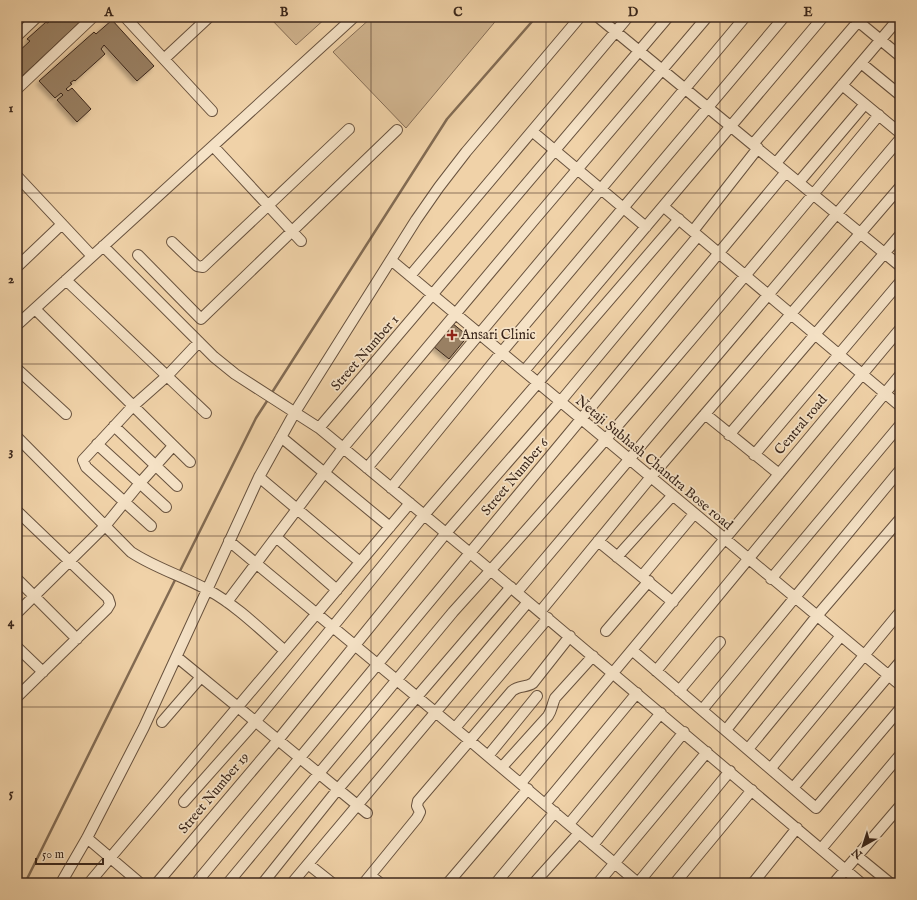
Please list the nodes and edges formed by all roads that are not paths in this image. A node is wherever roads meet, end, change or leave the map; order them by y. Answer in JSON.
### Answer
{"nodes":[{"id":1,"x":37,"y":17,"type":"edge"},
{"id":2,"x":93,"y":17,"type":"edge"},
{"id":3,"x":125,"y":17,"type":"edge"},
{"id":4,"x":209,"y":17,"type":"edge"},
{"id":5,"x":354,"y":17,"type":"edge"},
{"id":6,"x":580,"y":17,"type":"edge"},
{"id":7,"x":598,"y":17,"type":"edge"},
{"id":8,"x":628,"y":17,"type":"edge"},
{"id":9,"x":668,"y":17,"type":"edge"},
{"id":10,"x":707,"y":17,"type":"edge"},
{"id":11,"x":745,"y":17,"type":"edge"},
{"id":12,"x":784,"y":17,"type":"edge"},
{"id":13,"x":823,"y":17,"type":"edge"},
{"id":14,"x":900,"y":17,"type":"edge"},
{"id":15,"x":858,"y":18,"type":"edge"},
{"id":16,"x":616,"y":32,"type":"junction"},
{"id":17,"x":17,"y":36,"type":"edge"},
{"id":18,"x":881,"y":40,"type":"junction"},
{"id":19,"x":640,"y":52,"type":"junction"},
{"id":20,"x":900,"y":56,"type":"edge"},
{"id":21,"x":164,"y":59,"type":"junction"},
{"id":22,"x":861,"y":63,"type":"junction"},
{"id":23,"x":662,"y":70,"type":"junction"},
{"id":24,"x":842,"y":85,"type":"junction"},
{"id":25,"x":686,"y":89,"type":"junction"},
{"id":26,"x":17,"y":90,"type":"edge"},
{"id":27,"x":900,"y":95,"type":"edge"},
{"id":28,"x":865,"y":104,"type":"junction"},
{"id":29,"x":709,"y":107,"type":"junction"},
{"id":30,"x":212,"y":111,"type":"dead end"},
{"id":31,"x":879,"y":116,"type":"junction"},
{"id":32,"x":731,"y":126,"type":"junction"},
{"id":33,"x":349,"y":129,"type":"dead end"},
{"id":34,"x":397,"y":130,"type":"dead end"},
{"id":35,"x":532,"y":132,"type":"junction"},
{"id":36,"x":900,"y":133,"type":"edge"},
{"id":37,"x":900,"y":139,"type":"edge"},
{"id":38,"x":213,"y":146,"type":"junction"},
{"id":39,"x":756,"y":146,"type":"junction"},
{"id":40,"x":556,"y":151,"type":"junction"},
{"id":41,"x":776,"y":163,"type":"junction"},
{"id":42,"x":578,"y":169,"type":"junction"},
{"id":43,"x":786,"y":172,"type":"junction"},
{"id":44,"x":17,"y":176,"type":"edge"},
{"id":45,"x":799,"y":182,"type":"junction"},
{"id":46,"x":900,"y":187,"type":"edge"},
{"id":47,"x":601,"y":189,"type":"junction"},
{"id":48,"x":814,"y":194,"type":"junction"},
{"id":49,"x":268,"y":205,"type":"junction"},
{"id":50,"x":664,"y":207,"type":"junction"},
{"id":51,"x":624,"y":208,"type":"junction"},
{"id":52,"x":837,"y":214,"type":"junction"},
{"id":53,"x":679,"y":219,"type":"junction"},
{"id":54,"x":62,"y":224,"type":"junction"},
{"id":55,"x":646,"y":227,"type":"junction"},
{"id":56,"x":291,"y":230,"type":"junction"},
{"id":57,"x":860,"y":233,"type":"junction"},
{"id":58,"x":696,"y":234,"type":"junction"},
{"id":59,"x":900,"y":235,"type":"edge"},
{"id":60,"x":301,"y":241,"type":"dead end"},
{"id":61,"x":172,"y":242,"type":"dead end"},
{"id":62,"x":103,"y":246,"type":"junction"},
{"id":63,"x":885,"y":253,"type":"junction"},
{"id":64,"x":138,"y":254,"type":"dead end"},
{"id":65,"x":719,"y":254,"type":"junction"},
{"id":66,"x":92,"y":256,"type":"junction"},
{"id":67,"x":391,"y":260,"type":"junction"},
{"id":68,"x":900,"y":266,"type":"edge"},
{"id":69,"x":17,"y":267,"type":"edge"},
{"id":70,"x":410,"y":276,"type":"junction"},
{"id":71,"x":745,"y":276,"type":"junction"},
{"id":72,"x":66,"y":280,"type":"junction"},
{"id":73,"x":900,"y":282,"type":"edge"},
{"id":74,"x":767,"y":294,"type":"junction"},
{"id":75,"x":432,"y":296,"type":"junction"},
{"id":76,"x":35,"y":309,"type":"junction"},
{"id":77,"x":456,"y":314,"type":"junction"},
{"id":78,"x":791,"y":315,"type":"junction"},
{"id":79,"x":201,"y":319,"type":"junction"},
{"id":80,"x":17,"y":325,"type":"edge"},
{"id":81,"x":900,"y":329,"type":"edge"},
{"id":82,"x":189,"y":332,"type":"junction"},
{"id":83,"x":479,"y":334,"type":"junction"},
{"id":84,"x":814,"y":334,"type":"junction"},
{"id":85,"x":199,"y":342,"type":"junction"},
{"id":86,"x":501,"y":353,"type":"junction"},
{"id":87,"x":838,"y":354,"type":"junction"},
{"id":88,"x":17,"y":369,"type":"edge"},
{"id":89,"x":524,"y":372,"type":"junction"},
{"id":90,"x":862,"y":374,"type":"junction"},
{"id":91,"x":900,"y":375,"type":"edge"},
{"id":92,"x":167,"y":376,"type":"junction"},
{"id":93,"x":538,"y":384,"type":"junction"},
{"id":94,"x":885,"y":393,"type":"junction"},
{"id":95,"x":560,"y":402,"type":"junction"},
{"id":96,"x":900,"y":406,"type":"edge"},
{"id":97,"x":132,"y":407,"type":"junction"},
{"id":98,"x":295,"y":412,"type":"junction"},
{"id":99,"x":206,"y":413,"type":"dead end"},
{"id":100,"x":66,"y":414,"type":"dead end"},
{"id":101,"x":705,"y":414,"type":"junction"},
{"id":102,"x":582,"y":420,"type":"junction"},
{"id":103,"x":900,"y":425,"type":"edge"},
{"id":104,"x":114,"y":426,"type":"junction"},
{"id":105,"x":319,"y":428,"type":"junction"},
{"id":106,"x":729,"y":434,"type":"junction"},
{"id":107,"x":281,"y":436,"type":"junction"},
{"id":108,"x":17,"y":437,"type":"edge"},
{"id":109,"x":605,"y":440,"type":"junction"},
{"id":110,"x":97,"y":444,"type":"junction"},
{"id":111,"x":173,"y":446,"type":"junction"},
{"id":112,"x":344,"y":448,"type":"junction"},
{"id":113,"x":754,"y":455,"type":"junction"},
{"id":114,"x":628,"y":459,"type":"junction"},
{"id":115,"x":190,"y":462,"type":"dead end"},
{"id":116,"x":156,"y":465,"type":"junction"},
{"id":117,"x":367,"y":468,"type":"junction"},
{"id":118,"x":900,"y":470,"type":"edge"},
{"id":119,"x":325,"y":473,"type":"junction"},
{"id":120,"x":779,"y":474,"type":"junction"},
{"id":121,"x":259,"y":477,"type":"junction"},
{"id":122,"x":650,"y":478,"type":"junction"},
{"id":123,"x":140,"y":483,"type":"junction"},
{"id":124,"x":177,"y":486,"type":"dead end"},
{"id":125,"x":391,"y":488,"type":"junction"},
{"id":126,"x":672,"y":496,"type":"junction"},
{"id":127,"x":124,"y":502,"type":"junction"},
{"id":128,"x":410,"y":504,"type":"junction"},
{"id":129,"x":166,"y":507,"type":"dead end"},
{"id":130,"x":298,"y":509,"type":"junction"},
{"id":131,"x":17,"y":511,"type":"edge"},
{"id":132,"x":694,"y":514,"type":"junction"},
{"id":133,"x":424,"y":515,"type":"junction"},
{"id":134,"x":900,"y":519,"type":"edge"},
{"id":135,"x":105,"y":526,"type":"junction"},
{"id":136,"x":151,"y":526,"type":"dead end"},
{"id":137,"x":390,"y":527,"type":"junction"},
{"id":138,"x":446,"y":533,"type":"junction"},
{"id":139,"x":276,"y":537,"type":"junction"},
{"id":140,"x":724,"y":540,"type":"junction"},
{"id":141,"x":229,"y":541,"type":"junction"},
{"id":142,"x":598,"y":541,"type":"junction"},
{"id":143,"x":470,"y":553,"type":"junction"},
{"id":144,"x":618,"y":557,"type":"junction"},
{"id":145,"x":748,"y":559,"type":"junction"},
{"id":146,"x":70,"y":562,"type":"junction"},
{"id":147,"x":360,"y":562,"type":"junction"},
{"id":148,"x":256,"y":563,"type":"junction"},
{"id":149,"x":492,"y":570,"type":"junction"},
{"id":150,"x":645,"y":579,"type":"junction"},
{"id":151,"x":771,"y":579,"type":"junction"},
{"id":152,"x":17,"y":580,"type":"edge"},
{"id":153,"x":205,"y":588,"type":"junction"},
{"id":154,"x":514,"y":589,"type":"junction"},
{"id":155,"x":337,"y":590,"type":"junction"},
{"id":156,"x":34,"y":597,"type":"junction"},
{"id":157,"x":794,"y":598,"type":"junction"},
{"id":158,"x":227,"y":602,"type":"junction"},
{"id":159,"x":528,"y":602,"type":"junction"},
{"id":160,"x":673,"y":602,"type":"junction"},
{"id":161,"x":900,"y":612,"type":"edge"},
{"id":162,"x":17,"y":613,"type":"edge"},
{"id":163,"x":317,"y":613,"type":"junction"},
{"id":164,"x":544,"y":615,"type":"junction"},
{"id":165,"x":816,"y":617,"type":"junction"},
{"id":166,"x":333,"y":627,"type":"junction"},
{"id":167,"x":606,"y":631,"type":"dead end"},
{"id":168,"x":570,"y":636,"type":"junction"},
{"id":169,"x":840,"y":637,"type":"junction"},
{"id":170,"x":77,"y":639,"type":"junction"},
{"id":171,"x":720,"y":642,"type":"dead end"},
{"id":172,"x":355,"y":645,"type":"junction"},
{"id":173,"x":17,"y":647,"type":"edge"},
{"id":174,"x":285,"y":651,"type":"junction"},
{"id":175,"x":633,"y":651,"type":"junction"},
{"id":176,"x":593,"y":656,"type":"junction"},
{"id":177,"x":864,"y":656,"type":"junction"},
{"id":178,"x":178,"y":658,"type":"junction"},
{"id":179,"x":900,"y":662,"type":"edge"},
{"id":180,"x":378,"y":664,"type":"junction"},
{"id":181,"x":656,"y":671,"type":"junction"},
{"id":182,"x":43,"y":672,"type":"junction"},
{"id":183,"x":614,"y":674,"type":"junction"},
{"id":184,"x":888,"y":676,"type":"junction"},
{"id":185,"x":201,"y":677,"type":"junction"},
{"id":186,"x":397,"y":680,"type":"junction"},
{"id":187,"x":900,"y":685,"type":"edge"},
{"id":188,"x":679,"y":691,"type":"junction"},
{"id":189,"x":637,"y":692,"type":"junction"},
{"id":190,"x":537,"y":696,"type":"dead end"},
{"id":191,"x":17,"y":697,"type":"edge"},
{"id":192,"x":418,"y":697,"type":"junction"},
{"id":193,"x":238,"y":708,"type":"junction"},
{"id":194,"x":900,"y":709,"type":"edge"},
{"id":195,"x":702,"y":710,"type":"junction"},
{"id":196,"x":435,"y":711,"type":"junction"},
{"id":197,"x":661,"y":713,"type":"junction"},
{"id":198,"x":162,"y":722,"type":"dead end"},
{"id":199,"x":255,"y":722,"type":"junction"},
{"id":200,"x":455,"y":728,"type":"junction"},
{"id":201,"x":726,"y":730,"type":"junction"},
{"id":202,"x":684,"y":732,"type":"junction"},
{"id":203,"x":278,"y":740,"type":"junction"},
{"id":204,"x":469,"y":740,"type":"junction"},
{"id":205,"x":748,"y":749,"type":"junction"},
{"id":206,"x":707,"y":752,"type":"junction"},
{"id":207,"x":900,"y":755,"type":"edge"},
{"id":208,"x":488,"y":756,"type":"junction"},
{"id":209,"x":300,"y":758,"type":"junction"},
{"id":210,"x":502,"y":767,"type":"junction"},
{"id":211,"x":771,"y":768,"type":"junction"},
{"id":212,"x":730,"y":771,"type":"junction"},
{"id":213,"x":318,"y":773,"type":"junction"},
{"id":214,"x":524,"y":786,"type":"junction"},
{"id":215,"x":793,"y":788,"type":"junction"},
{"id":216,"x":338,"y":789,"type":"junction"},
{"id":217,"x":752,"y":790,"type":"junction"},
{"id":218,"x":184,"y":802,"type":"dead end"},
{"id":219,"x":357,"y":804,"type":"junction"},
{"id":220,"x":545,"y":804,"type":"junction"},
{"id":221,"x":900,"y":806,"type":"edge"},
{"id":222,"x":555,"y":812,"type":"junction"},
{"id":223,"x":367,"y":813,"type":"dead end"},
{"id":224,"x":569,"y":824,"type":"junction"},
{"id":225,"x":797,"y":828,"type":"junction"},
{"id":226,"x":579,"y":832,"type":"junction"},
{"id":227,"x":87,"y":838,"type":"junction"},
{"id":228,"x":594,"y":845,"type":"junction"},
{"id":229,"x":821,"y":849,"type":"junction"},
{"id":230,"x":857,"y":856,"type":"junction"},
{"id":231,"x":111,"y":858,"type":"junction"},
{"id":232,"x":614,"y":863,"type":"junction"},
{"id":233,"x":308,"y":864,"type":"junction"},
{"id":234,"x":846,"y":870,"type":"junction"},
{"id":235,"x":368,"y":879,"type":"edge"},
{"id":236,"x":61,"y":883,"type":"edge"},
{"id":237,"x":89,"y":883,"type":"edge"},
{"id":238,"x":140,"y":883,"type":"edge"},
{"id":239,"x":157,"y":883,"type":"edge"},
{"id":240,"x":196,"y":883,"type":"edge"},
{"id":241,"x":228,"y":883,"type":"edge"},
{"id":242,"x":263,"y":883,"type":"edge"},
{"id":243,"x":292,"y":883,"type":"edge"},
{"id":244,"x":332,"y":883,"type":"edge"},
{"id":245,"x":380,"y":883,"type":"edge"},
{"id":246,"x":448,"y":883,"type":"edge"},
{"id":247,"x":496,"y":883,"type":"edge"},
{"id":248,"x":534,"y":883,"type":"edge"},
{"id":249,"x":598,"y":883,"type":"edge"},
{"id":250,"x":638,"y":883,"type":"edge"},
{"id":251,"x":675,"y":883,"type":"edge"},
{"id":252,"x":753,"y":883,"type":"edge"},
{"id":253,"x":834,"y":883,"type":"edge"},
{"id":254,"x":861,"y":883,"type":"edge"},
{"id":255,"x":890,"y":883,"type":"edge"}],
"edges":[{"from":1,"to":17,"type":"street"},
{"from":2,"to":26,"type":"street"},
{"from":3,"to":21,"type":"street"},
{"from":4,"to":21,"type":"street"},
{"from":5,"to":38,"type":"street"},
{"from":6,"to":67,"type":"street"},
{"from":7,"to":16,"type":"street"},
{"from":8,"to":16,"type":"street"},
{"from":9,"to":19,"type":"street","name":"Street Number 1"},
{"from":10,"to":23,"type":"street"},
{"from":11,"to":25,"type":"street"},
{"from":12,"to":29,"type":"street"},
{"from":13,"to":32,"type":"street"},
{"from":14,"to":18,"type":"street"},
{"from":15,"to":18,"type":"street"},
{"from":15,"to":39,"type":"street","name":"Street Number 19"},
{"from":16,"to":19,"type":"street"},
{"from":16,"to":35,"type":"street"},
{"from":18,"to":20,"type":"street"},
{"from":18,"to":22,"type":"street"},
{"from":19,"to":23,"type":"street"},
{"from":19,"to":40,"type":"street","name":"Street Number 1"},
{"from":21,"to":30,"type":"street"},
{"from":22,"to":24,"type":"street"},
{"from":22,"to":27,"type":"street"},
{"from":23,"to":25,"type":"street"},
{"from":23,"to":42,"type":"street"},
{"from":24,"to":28,"type":"street"},
{"from":24,"to":41,"type":"street"},
{"from":25,"to":29,"type":"street"},
{"from":25,"to":47,"type":"street"},
{"from":28,"to":31,"type":"street"},
{"from":28,"to":45,"type":"street"},
{"from":29,"to":32,"type":"street"},
{"from":29,"to":51,"type":"street"},
{"from":31,"to":36,"type":"street"},
{"from":31,"to":48,"type":"street"},
{"from":32,"to":39,"type":"street"},
{"from":32,"to":50,"type":"street"},
{"from":33,"to":49,"type":"street"},
{"from":34,"to":56,"type":"street"},
{"from":35,"to":40,"type":"street"},
{"from":35,"to":70,"type":"street"},
{"from":37,"to":52,"type":"street"},
{"from":38,"to":49,"type":"street"},
{"from":38,"to":62,"type":"street"},
{"from":39,"to":41,"type":"street"},
{"from":39,"to":58,"type":"street","name":"Street Number 19"},
{"from":40,"to":42,"type":"street"},
{"from":40,"to":75,"type":"street","name":"Street Number 1"},
{"from":41,"to":43,"type":"street"},
{"from":42,"to":47,"type":"street"},
{"from":42,"to":77,"type":"street"},
{"from":43,"to":45,"type":"street"},
{"from":43,"to":65,"type":"street","name":"Street Number 6"},
{"from":44,"to":54,"type":"street"},
{"from":45,"to":48,"type":"street"},
{"from":46,"to":57,"type":"street"},
{"from":47,"to":51,"type":"street"},
{"from":47,"to":83,"type":"street"},
{"from":48,"to":52,"type":"street"},
{"from":48,"to":71,"type":"street"},
{"from":49,"to":56,"type":"street"},
{"from":49,"to":61,"type":"street"},
{"from":50,"to":53,"type":"street"},
{"from":50,"to":55,"type":"street"},
{"from":51,"to":55,"type":"street"},
{"from":51,"to":86,"type":"street"},
{"from":52,"to":57,"type":"street"},
{"from":52,"to":74,"type":"street"},
{"from":53,"to":58,"type":"street"},
{"from":53,"to":93,"type":"street"},
{"from":54,"to":66,"type":"street"},
{"from":54,"to":69,"type":"street"},
{"from":55,"to":89,"type":"street"},
{"from":56,"to":60,"type":"street"},
{"from":56,"to":79,"type":"street"},
{"from":57,"to":63,"type":"street"},
{"from":57,"to":78,"type":"street"},
{"from":58,"to":65,"type":"street"},
{"from":58,"to":95,"type":"street","name":"Street Number 19"},
{"from":59,"to":63,"type":"street"},
{"from":62,"to":66,"type":"street"},
{"from":62,"to":82,"type":"street"},
{"from":63,"to":68,"type":"street"},
{"from":63,"to":84,"type":"street"},
{"from":64,"to":79,"type":"street"},
{"from":65,"to":71,"type":"street"},
{"from":65,"to":102,"type":"street","name":"Street Number 6"},
{"from":66,"to":72,"type":"street"},
{"from":67,"to":70,"type":"street","name":"Netaji Subhash Chandra Bose road"},
{"from":67,"to":98,"type":"street"},
{"from":70,"to":75,"type":"street","name":"Netaji Subhash Chandra Bose road"},
{"from":71,"to":74,"type":"street"},
{"from":71,"to":109,"type":"street"},
{"from":72,"to":76,"type":"street"},
{"from":72,"to":92,"type":"street"},
{"from":73,"to":87,"type":"street"},
{"from":74,"to":78,"type":"street"},
{"from":74,"to":114,"type":"street"},
{"from":75,"to":77,"type":"street","name":"Netaji Subhash Chandra Bose road"},
{"from":75,"to":105,"type":"street","name":"Street Number 1"},
{"from":76,"to":80,"type":"street"},
{"from":76,"to":97,"type":"street"},
{"from":77,"to":83,"type":"street","name":"Netaji Subhash Chandra Bose road"},
{"from":77,"to":112,"type":"street"},
{"from":78,"to":84,"type":"street"},
{"from":78,"to":101,"type":"street"},
{"from":79,"to":82,"type":"street"},
{"from":81,"to":90,"type":"street","name":"Central road"},
{"from":82,"to":85,"type":"street"},
{"from":83,"to":86,"type":"street","name":"Netaji Subhash Chandra Bose road"},
{"from":83,"to":117,"type":"street"},
{"from":84,"to":87,"type":"street"},
{"from":84,"to":106,"type":"street"},
{"from":85,"to":92,"type":"street"},
{"from":85,"to":98,"type":"street"},
{"from":86,"to":89,"type":"street","name":"Netaji Subhash Chandra Bose road"},
{"from":86,"to":125,"type":"street"},
{"from":87,"to":90,"type":"street"},
{"from":87,"to":113,"type":"street"},
{"from":88,"to":100,"type":"street"},
{"from":89,"to":93,"type":"street","name":"Netaji Subhash Chandra Bose road"},
{"from":90,"to":94,"type":"street"},
{"from":90,"to":120,"type":"street","name":"Central road"},
{"from":91,"to":94,"type":"street"},
{"from":92,"to":97,"type":"street"},
{"from":92,"to":99,"type":"street"},
{"from":93,"to":95,"type":"street","name":"Netaji Subhash Chandra Bose road"},
{"from":93,"to":133,"type":"street"},
{"from":94,"to":96,"type":"street"},
{"from":94,"to":145,"type":"street"},
{"from":95,"to":102,"type":"street","name":"Netaji Subhash Chandra Bose road"},
{"from":95,"to":138,"type":"street","name":"Street Number 19"},
{"from":97,"to":104,"type":"street"},
{"from":97,"to":111,"type":"street"},
{"from":98,"to":105,"type":"street"},
{"from":98,"to":107,"type":"street"},
{"from":101,"to":106,"type":"street"},
{"from":101,"to":122,"type":"street"},
{"from":102,"to":109,"type":"street","name":"Netaji Subhash Chandra Bose road"},
{"from":102,"to":143,"type":"street","name":"Street Number 6"},
{"from":103,"to":151,"type":"street"},
{"from":104,"to":110,"type":"street"},
{"from":104,"to":116,"type":"street"},
{"from":105,"to":112,"type":"street"},
{"from":106,"to":113,"type":"street"},
{"from":107,"to":119,"type":"street"},
{"from":107,"to":121,"type":"street"},
{"from":108,"to":135,"type":"street"},
{"from":109,"to":114,"type":"street","name":"Netaji Subhash Chandra Bose road"},
{"from":109,"to":149,"type":"street"},
{"from":110,"to":123,"type":"street"},
{"from":110,"to":127,"type":"street"},
{"from":111,"to":115,"type":"street"},
{"from":111,"to":116,"type":"street"},
{"from":112,"to":117,"type":"street"},
{"from":112,"to":119,"type":"street"},
{"from":113,"to":120,"type":"street"},
{"from":114,"to":122,"type":"street","name":"Netaji Subhash Chandra Bose road"},
{"from":114,"to":154,"type":"street"},
{"from":116,"to":123,"type":"street"},
{"from":116,"to":124,"type":"street"},
{"from":117,"to":125,"type":"street"},
{"from":118,"to":157,"type":"street"},
{"from":119,"to":130,"type":"street"},
{"from":119,"to":137,"type":"street"},
{"from":120,"to":140,"type":"street","name":"Central road"},
{"from":121,"to":130,"type":"street"},
{"from":121,"to":141,"type":"street"},
{"from":122,"to":126,"type":"street","name":"Netaji Subhash Chandra Bose road"},
{"from":122,"to":142,"type":"street"},
{"from":123,"to":127,"type":"street"},
{"from":123,"to":129,"type":"street"},
{"from":125,"to":128,"type":"street"},
{"from":126,"to":132,"type":"street","name":"Netaji Subhash Chandra Bose road"},
{"from":126,"to":144,"type":"street"},
{"from":127,"to":135,"type":"street"},
{"from":127,"to":136,"type":"street"},
{"from":128,"to":133,"type":"street"},
{"from":128,"to":137,"type":"street"},
{"from":130,"to":139,"type":"street"},
{"from":130,"to":147,"type":"street"},
{"from":131,"to":146,"type":"street"},
{"from":132,"to":140,"type":"street","name":"Netaji Subhash Chandra Bose road"},
{"from":132,"to":150,"type":"street"},
{"from":133,"to":138,"type":"street"},
{"from":133,"to":166,"type":"street"},
{"from":134,"to":165,"type":"street"},
{"from":135,"to":146,"type":"street"},
{"from":135,"to":153,"type":"street"},
{"from":137,"to":147,"type":"street"},
{"from":138,"to":143,"type":"street"},
{"from":138,"to":172,"type":"street","name":"Street Number 19"},
{"from":139,"to":148,"type":"street"},
{"from":139,"to":155,"type":"street"},
{"from":140,"to":145,"type":"street","name":"Netaji Subhash Chandra Bose road"},
{"from":140,"to":160,"type":"street","name":"Central road"},
{"from":141,"to":148,"type":"street"},
{"from":141,"to":153,"type":"street"},
{"from":142,"to":144,"type":"street"},
{"from":142,"to":164,"type":"street"},
{"from":143,"to":149,"type":"street"},
{"from":143,"to":180,"type":"street","name":"Street Number 6"},
{"from":144,"to":150,"type":"street"},
{"from":145,"to":151,"type":"street","name":"Netaji Subhash Chandra Bose road"},
{"from":145,"to":181,"type":"street"},
{"from":146,"to":156,"type":"street"},
{"from":146,"to":170,"type":"street"},
{"from":147,"to":155,"type":"street"},
{"from":148,"to":158,"type":"street"},
{"from":148,"to":163,"type":"street"},
{"from":149,"to":154,"type":"street"},
{"from":149,"to":186,"type":"street"},
{"from":150,"to":160,"type":"street"},
{"from":150,"to":167,"type":"street"},
{"from":151,"to":157,"type":"street","name":"Netaji Subhash Chandra Bose road"},
{"from":152,"to":156,"type":"street"},
{"from":153,"to":158,"type":"street"},
{"from":153,"to":178,"type":"street"},
{"from":154,"to":159,"type":"street"},
{"from":154,"to":192,"type":"street"},
{"from":155,"to":163,"type":"street"},
{"from":156,"to":162,"type":"street"},
{"from":156,"to":170,"type":"street"},
{"from":157,"to":165,"type":"street","name":"Netaji Subhash Chandra Bose road"},
{"from":157,"to":195,"type":"street"},
{"from":158,"to":174,"type":"street"},
{"from":159,"to":164,"type":"street"},
{"from":159,"to":196,"type":"street"},
{"from":160,"to":175,"type":"street","name":"Central road"},
{"from":161,"to":177,"type":"street"},
{"from":163,"to":166,"type":"street"},
{"from":163,"to":174,"type":"street"},
{"from":164,"to":168,"type":"street"},
{"from":164,"to":200,"type":"street"},
{"from":165,"to":169,"type":"street","name":"Netaji Subhash Chandra Bose road"},
{"from":165,"to":201,"type":"street"},
{"from":166,"to":172,"type":"street"},
{"from":166,"to":199,"type":"street"},
{"from":168,"to":176,"type":"street"},
{"from":168,"to":204,"type":"street"},
{"from":169,"to":177,"type":"street","name":"Netaji Subhash Chandra Bose road"},
{"from":169,"to":205,"type":"street"},
{"from":170,"to":182,"type":"street"},
{"from":171,"to":188,"type":"street"},
{"from":172,"to":180,"type":"street"},
{"from":172,"to":203,"type":"street","name":"Street Number 19"},
{"from":173,"to":182,"type":"street"},
{"from":174,"to":193,"type":"street"},
{"from":175,"to":181,"type":"street"},
{"from":175,"to":183,"type":"street","name":"Central road"},
{"from":176,"to":183,"type":"street"},
{"from":176,"to":210,"type":"street"},
{"from":177,"to":184,"type":"street","name":"Netaji Subhash Chandra Bose road"},
{"from":177,"to":211,"type":"street"},
{"from":178,"to":185,"type":"street"},
{"from":178,"to":227,"type":"street"},
{"from":179,"to":184,"type":"street"},
{"from":180,"to":186,"type":"street"},
{"from":180,"to":209,"type":"street","name":"Street Number 6"},
{"from":181,"to":188,"type":"street"},
{"from":182,"to":191,"type":"street"},
{"from":183,"to":189,"type":"street"},
{"from":183,"to":214,"type":"street","name":"Central road"},
{"from":184,"to":187,"type":"street","name":"Netaji Subhash Chandra Bose road"},
{"from":184,"to":215,"type":"street"},
{"from":185,"to":193,"type":"street"},
{"from":185,"to":198,"type":"street"},
{"from":186,"to":192,"type":"street"},
{"from":186,"to":213,"type":"street"},
{"from":188,"to":195,"type":"street"},
{"from":189,"to":197,"type":"street"},
{"from":189,"to":220,"type":"street"},
{"from":190,"to":208,"type":"street"},
{"from":192,"to":196,"type":"street"},
{"from":192,"to":216,"type":"street"},
{"from":193,"to":199,"type":"street"},
{"from":193,"to":231,"type":"street"},
{"from":194,"to":215,"type":"street"},
{"from":195,"to":201,"type":"street"},
{"from":196,"to":200,"type":"street"},
{"from":196,"to":219,"type":"street"},
{"from":197,"to":202,"type":"street"},
{"from":197,"to":224,"type":"street"},
{"from":199,"to":203,"type":"street"},
{"from":199,"to":218,"type":"street"},
{"from":200,"to":204,"type":"street"},
{"from":201,"to":205,"type":"street"},
{"from":202,"to":206,"type":"street"},
{"from":202,"to":228,"type":"street"},
{"from":203,"to":209,"type":"street"},
{"from":203,"to":239,"type":"street","name":"Street Number 19"},
{"from":204,"to":208,"type":"street"},
{"from":204,"to":235,"type":"street"},
{"from":205,"to":211,"type":"street"},
{"from":206,"to":212,"type":"street"},
{"from":206,"to":232,"type":"street"},
{"from":207,"to":229,"type":"street"},
{"from":208,"to":210,"type":"street"},
{"from":209,"to":213,"type":"street"},
{"from":209,"to":240,"type":"street","name":"Street Number 6"},
{"from":210,"to":214,"type":"street"},
{"from":211,"to":215,"type":"street"},
{"from":212,"to":217,"type":"street"},
{"from":212,"to":250,"type":"street"},
{"from":213,"to":216,"type":"street"},
{"from":213,"to":241,"type":"street"},
{"from":214,"to":220,"type":"street"},
{"from":214,"to":246,"type":"street","name":"Central road"},
{"from":216,"to":219,"type":"street"},
{"from":216,"to":242,"type":"street"},
{"from":217,"to":225,"type":"street"},
{"from":217,"to":251,"type":"street"},
{"from":219,"to":223,"type":"street"},
{"from":219,"to":233,"type":"street"},
{"from":220,"to":222,"type":"street"},
{"from":221,"to":230,"type":"street"},
{"from":222,"to":224,"type":"street"},
{"from":222,"to":247,"type":"street"},
{"from":224,"to":226,"type":"street"},
{"from":225,"to":229,"type":"street"},
{"from":225,"to":252,"type":"street"},
{"from":226,"to":228,"type":"street"},
{"from":226,"to":248,"type":"street"},
{"from":227,"to":231,"type":"street"},
{"from":227,"to":236,"type":"street"},
{"from":228,"to":232,"type":"street"},
{"from":229,"to":234,"type":"street"},
{"from":230,"to":234,"type":"street"},
{"from":230,"to":255,"type":"street"},
{"from":231,"to":237,"type":"street"},
{"from":231,"to":238,"type":"street"},
{"from":232,"to":249,"type":"street"},
{"from":232,"to":250,"type":"street"},
{"from":233,"to":243,"type":"street"},
{"from":233,"to":244,"type":"street"},
{"from":234,"to":253,"type":"street"},
{"from":234,"to":254,"type":"street"},
{"from":235,"to":245,"type":"street"}]}
